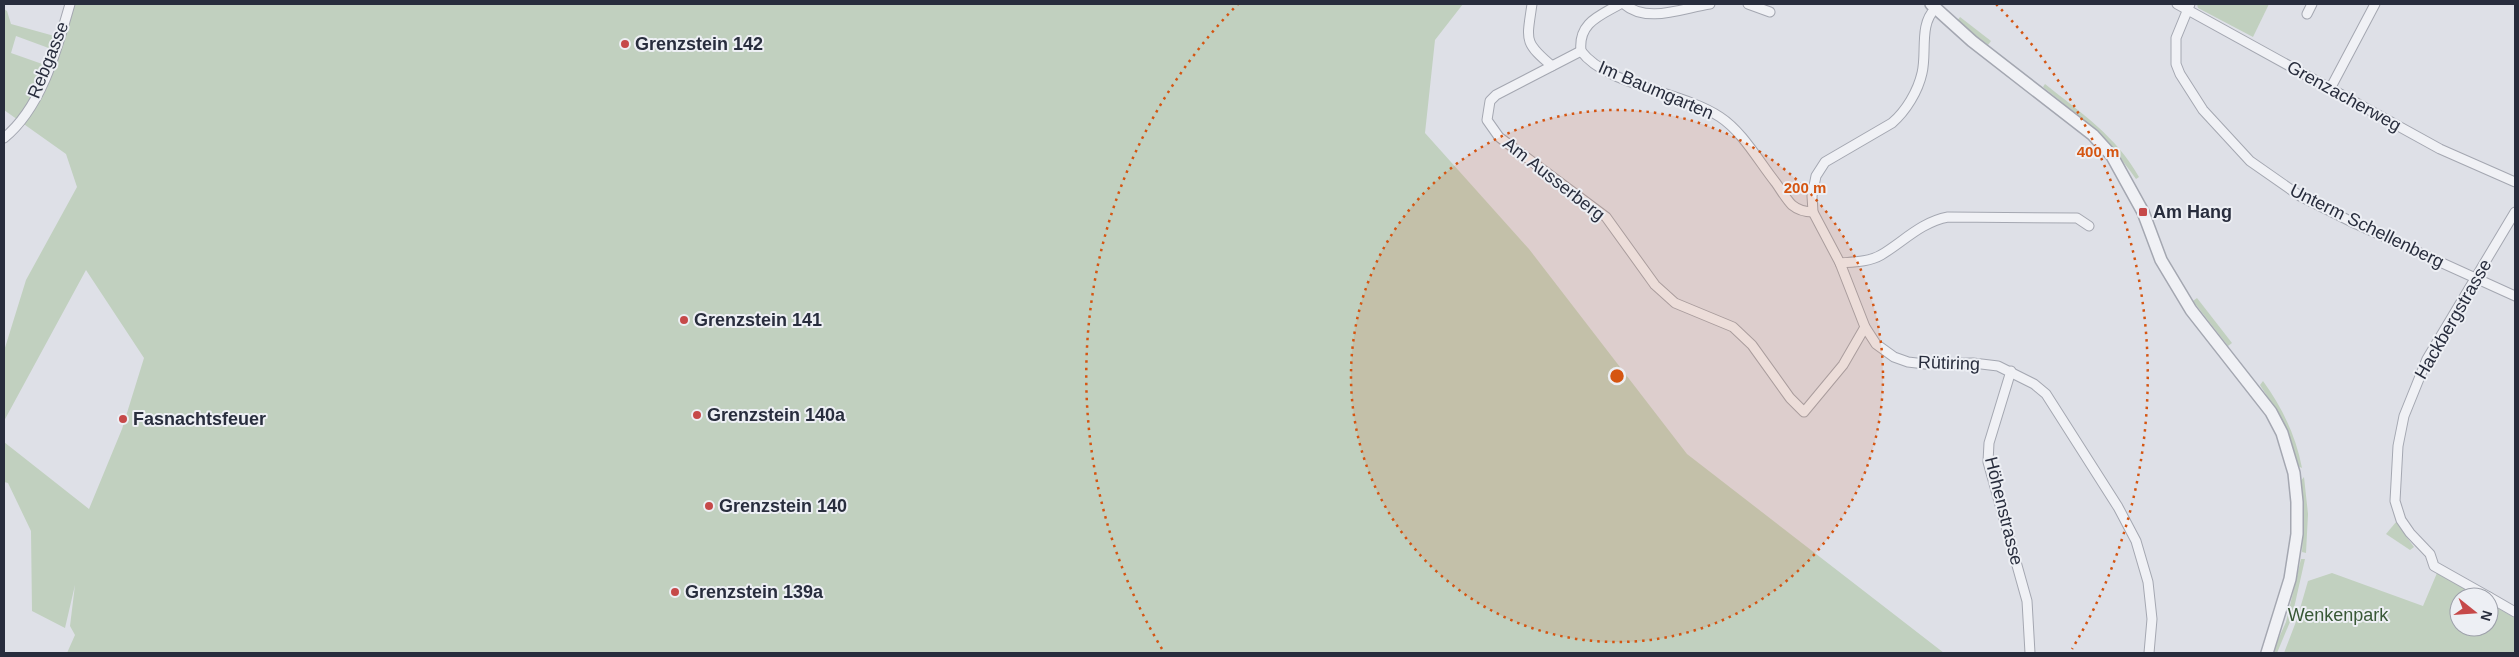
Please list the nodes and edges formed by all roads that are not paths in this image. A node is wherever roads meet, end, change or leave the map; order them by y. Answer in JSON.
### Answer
{"nodes":[{"id":1,"x":70,"y":4,"type":"edge"},
{"id":2,"x":1532,"y":4,"type":"edge"},
{"id":3,"x":1620,"y":4,"type":"edge"},
{"id":4,"x":1624,"y":4,"type":"edge"},
{"id":5,"x":1710,"y":4,"type":"edge"},
{"id":6,"x":1748,"y":4,"type":"edge"},
{"id":7,"x":2177,"y":4,"type":"edge"},
{"id":8,"x":2312,"y":4,"type":"edge"},
{"id":9,"x":2375,"y":4,"type":"edge"},
{"id":10,"x":1933,"y":6,"type":"edge"},
{"id":11,"x":2189,"y":7,"type":"edge"},
{"id":12,"x":1770,"y":12,"type":"dead end"},
{"id":13,"x":2307,"y":14,"type":"dead end"},
{"id":14,"x":1581,"y":51,"type":"junction"},
{"id":15,"x":1552,"y":66,"type":"junction"},
{"id":16,"x":2330,"y":89,"type":"junction"},
{"id":17,"x":4,"y":138,"type":"edge"},
{"id":18,"x":2515,"y":182,"type":"edge"},
{"id":19,"x":1813,"y":212,"type":"junction"},
{"id":20,"x":2515,"y":212,"type":"edge"},
{"id":21,"x":2089,"y":226,"type":"dead end"},
{"id":22,"x":1840,"y":263,"type":"junction"},
{"id":23,"x":2477,"y":278,"type":"junction"},
{"id":24,"x":2515,"y":296,"type":"edge"},
{"id":25,"x":1865,"y":327,"type":"junction"},
{"id":26,"x":2011,"y":371,"type":"junction"},
{"id":27,"x":2471,"y":587,"type":"edge"},
{"id":28,"x":2499,"y":603,"type":"edge"},
{"id":29,"x":2515,"y":612,"type":"edge"},
{"id":30,"x":2030,"y":653,"type":"edge"},
{"id":31,"x":2149,"y":653,"type":"edge"},
{"id":32,"x":2266,"y":653,"type":"edge"}],
"edges":[{"from":1,"to":17,"type":"street","name":"Rebgasse"},
{"from":2,"to":15,"type":"street"},
{"from":3,"to":14,"type":"street"},
{"from":4,"to":5,"type":"street"},
{"from":6,"to":12,"type":"street"},
{"from":7,"to":11,"type":"street","name":"Grenzacherweg"},
{"from":8,"to":13,"type":"street"},
{"from":9,"to":16,"type":"street"},
{"from":10,"to":19,"type":"street","name":"Rütiring"},
{"from":10,"to":32,"type":"street"},
{"from":11,"to":16,"type":"street","name":"Grenzacherweg"},
{"from":11,"to":23,"type":"street","name":"Unterm Schellenberg"},
{"from":14,"to":15,"type":"street","name":"Am Ausserberg"},
{"from":14,"to":19,"type":"street","name":"Im Baumgarten"},
{"from":15,"to":25,"type":"street","name":"Am Ausserberg"},
{"from":16,"to":18,"type":"street","name":"Grenzacherweg"},
{"from":19,"to":22,"type":"street","name":"Rütiring"},
{"from":20,"to":23,"type":"street","name":"Hackbergstrasse"},
{"from":21,"to":22,"type":"street"},
{"from":22,"to":25,"type":"street","name":"Rütiring"},
{"from":23,"to":24,"type":"street","name":"Unterm Schellenberg"},
{"from":23,"to":27,"type":"street","name":"Hackbergstrasse"},
{"from":25,"to":26,"type":"street","name":"Rütiring"},
{"from":26,"to":30,"type":"street","name":"Höhenstrasse"},
{"from":26,"to":31,"type":"street","name":"Rütiring"},
{"from":28,"to":29,"type":"street","name":"Hackbergstrasse"}]}
